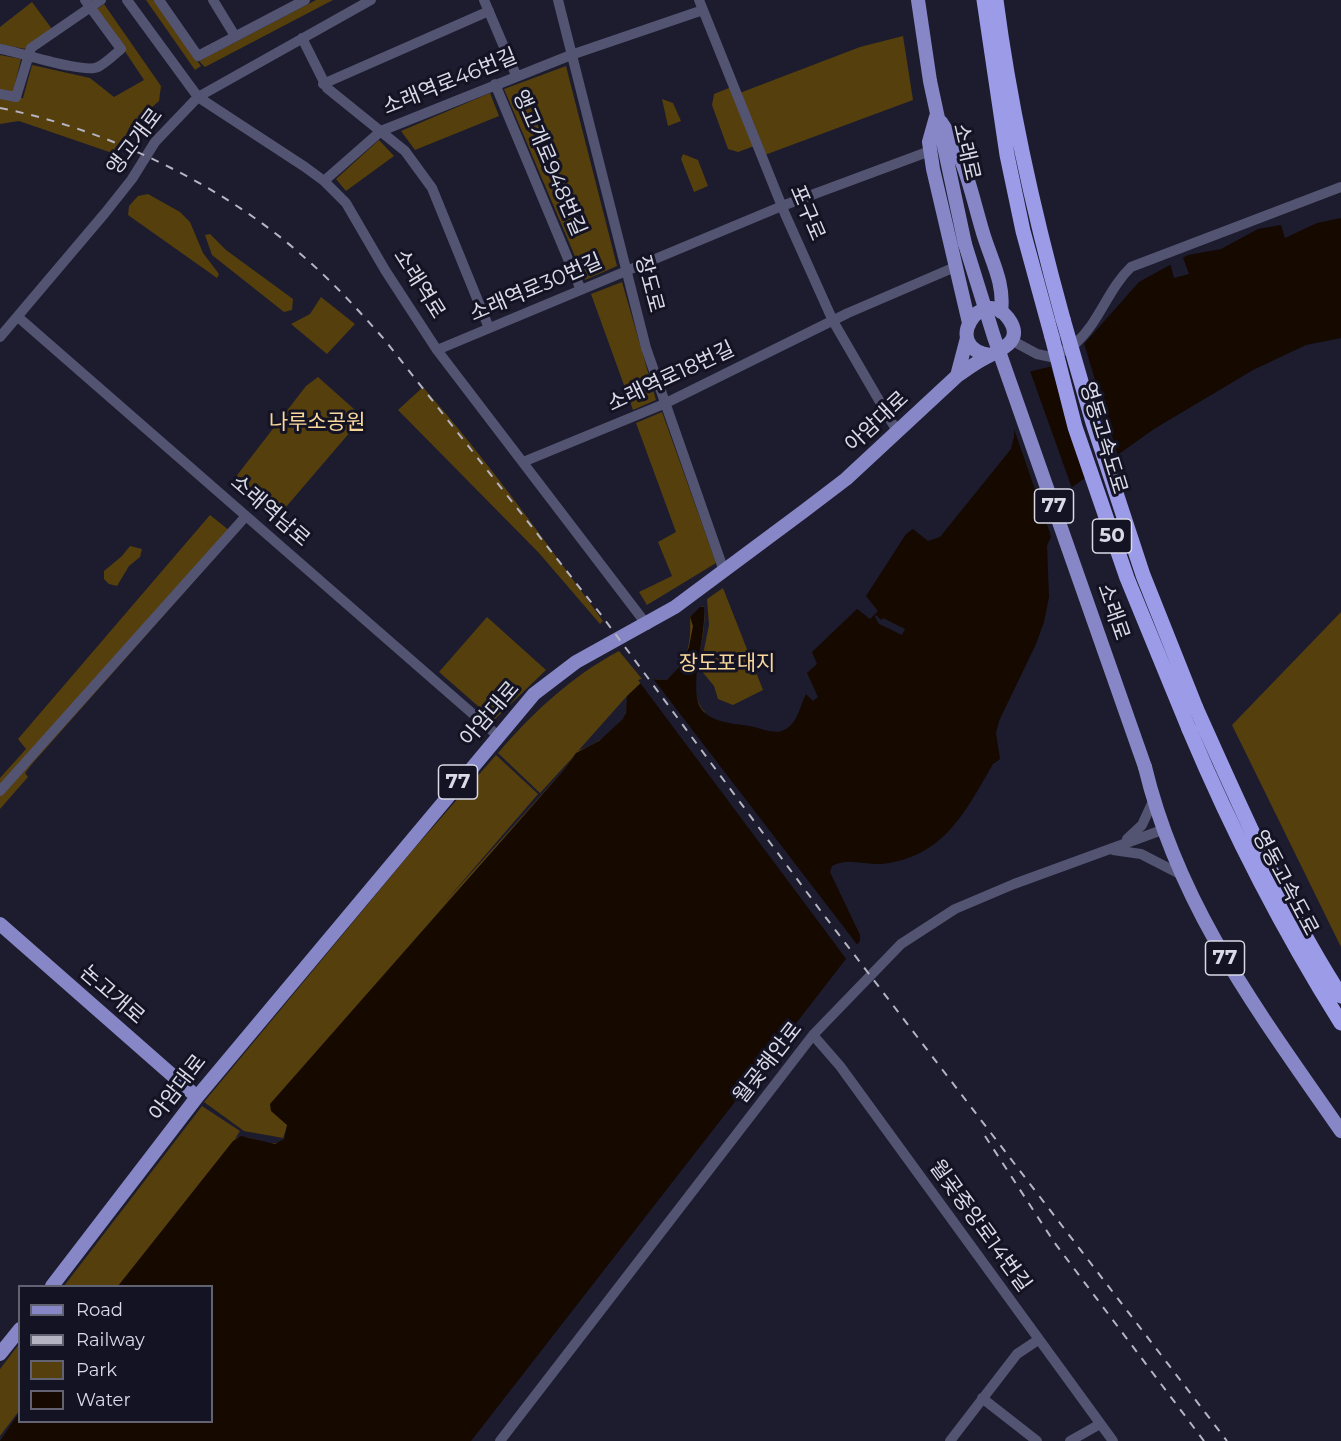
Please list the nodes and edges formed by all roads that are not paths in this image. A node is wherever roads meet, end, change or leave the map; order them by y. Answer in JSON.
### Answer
{"nodes":[{"id":1,"x":101,"y":0,"type":"edge"},
{"id":2,"x":128,"y":0,"type":"edge"},
{"id":3,"x":159,"y":0,"type":"edge"},
{"id":4,"x":213,"y":0,"type":"edge"},
{"id":5,"x":305,"y":0,"type":"edge"},
{"id":6,"x":371,"y":0,"type":"edge"},
{"id":7,"x":558,"y":0,"type":"edge"},
{"id":8,"x":918,"y":0,"type":"edge"},
{"id":9,"x":984,"y":0,"type":"edge"},
{"id":10,"x":996,"y":0,"type":"edge"},
{"id":11,"x":87,"y":4,"type":"edge"},
{"id":12,"x":486,"y":5,"type":"edge"},
{"id":13,"x":701,"y":5,"type":"edge"},
{"id":14,"x":236,"y":36,"type":"junction"},
{"id":15,"x":302,"y":38,"type":"junction"},
{"id":16,"x":0,"y":49,"type":"edge"},
{"id":17,"x":28,"y":54,"type":"junction"},
{"id":18,"x":571,"y":55,"type":"junction"},
{"id":19,"x":516,"y":75,"type":"junction"},
{"id":20,"x":323,"y":84,"type":"junction"},
{"id":21,"x":495,"y":84,"type":"junction"},
{"id":22,"x":0,"y":94,"type":"edge"},
{"id":23,"x":198,"y":97,"type":"junction"},
{"id":24,"x":936,"y":115,"type":"junction"},
{"id":25,"x":381,"y":131,"type":"junction"},
{"id":26,"x":930,"y":151,"type":"junction"},
{"id":27,"x":324,"y":181,"type":"junction"},
{"id":28,"x":1341,"y":188,"type":"edge"},
{"id":29,"x":782,"y":206,"type":"junction"},
{"id":30,"x":955,"y":267,"type":"junction"},
{"id":31,"x":625,"y":272,"type":"junction"},
{"id":32,"x":581,"y":290,"type":"junction"},
{"id":33,"x":1001,"y":312,"type":"junction"},
{"id":34,"x":18,"y":316,"type":"junction"},
{"id":35,"x":833,"y":321,"type":"junction"},
{"id":36,"x":969,"y":322,"type":"junction"},
{"id":37,"x":489,"y":328,"type":"junction"},
{"id":38,"x":0,"y":337,"type":"edge"},
{"id":39,"x":967,"y":338,"type":"junction"},
{"id":40,"x":1011,"y":340,"type":"junction"},
{"id":41,"x":438,"y":350,"type":"junction"},
{"id":42,"x":990,"y":355,"type":"junction"},
{"id":43,"x":957,"y":376,"type":"junction"},
{"id":44,"x":664,"y":404,"type":"junction"},
{"id":45,"x":898,"y":433,"type":"junction"},
{"id":46,"x":523,"y":462,"type":"junction"},
{"id":47,"x":246,"y":516,"type":"junction"},
{"id":48,"x":724,"y":571,"type":"junction"},
{"id":49,"x":647,"y":625,"type":"junction"},
{"id":50,"x":497,"y":735,"type":"junction"},
{"id":51,"x":0,"y":791,"type":"edge"},
{"id":52,"x":1153,"y":801,"type":"junction"},
{"id":53,"x":1162,"y":830,"type":"junction"},
{"id":54,"x":1113,"y":848,"type":"junction"},
{"id":55,"x":1180,"y":874,"type":"junction"},
{"id":56,"x":0,"y":924,"type":"edge"},
{"id":57,"x":1341,"y":996,"type":"edge"},
{"id":58,"x":1341,"y":1023,"type":"edge"},
{"id":59,"x":813,"y":1035,"type":"junction"},
{"id":60,"x":197,"y":1097,"type":"junction"},
{"id":61,"x":1341,"y":1131,"type":"edge"},
{"id":62,"x":54,"y":1285,"type":"edge"},
{"id":63,"x":18,"y":1332,"type":"edge"},
{"id":64,"x":1038,"y":1340,"type":"junction"},
{"id":65,"x":0,"y":1354,"type":"edge"},
{"id":66,"x":982,"y":1398,"type":"junction"},
{"id":67,"x":1100,"y":1424,"type":"junction"},
{"id":68,"x":1022,"y":1437,"type":"edge"},
{"id":69,"x":500,"y":1441,"type":"edge"},
{"id":70,"x":950,"y":1441,"type":"edge"},
{"id":71,"x":1037,"y":1441,"type":"edge"},
{"id":72,"x":1070,"y":1441,"type":"edge"},
{"id":73,"x":1113,"y":1441,"type":"edge"}],
"edges":[{"from":1,"to":11,"type":"street"},
{"from":2,"to":23,"type":"street","name":"소래역로"},
{"from":3,"to":14,"type":"street"},
{"from":4,"to":14,"type":"street"},
{"from":5,"to":14,"type":"street"},
{"from":6,"to":15,"type":"street","name":"앵고개로"},
{"from":7,"to":18,"type":"street","name":"장도로"},
{"from":8,"to":24,"type":"main road","name":"소래로"},
{"from":9,"to":58,"type":"highway","name":"영동고속도로","number":"50","bridge":true},
{"from":10,"to":57,"type":"highway","name":"영동고속도로","number":"50","bridge":true},
{"from":11,"to":17,"type":"street"},
{"from":11,"to":17,"type":"street"},
{"from":12,"to":19,"type":"street","name":"앵고개로948번길"},
{"from":12,"to":20,"type":"street"},
{"from":13,"to":18,"type":"street","name":"소래역로46번길"},
{"from":13,"to":29,"type":"street","name":"포구로"},
{"from":15,"to":20,"type":"street"},
{"from":15,"to":23,"type":"street","name":"앵고개로"},
{"from":16,"to":17,"type":"street"},
{"from":17,"to":22,"type":"street"},
{"from":18,"to":19,"type":"street","name":"소래역로46번길"},
{"from":18,"to":31,"type":"street","name":"장도로"},
{"from":19,"to":21,"type":"street","name":"소래역로46번길"},
{"from":20,"to":25,"type":"street"},
{"from":21,"to":25,"type":"street","name":"소래역로46번길"},
{"from":21,"to":32,"type":"street","name":"앵고개로948번길"},
{"from":23,"to":27,"type":"street","name":"소래역로"},
{"from":23,"to":34,"type":"street","name":"앵고개로"},
{"from":24,"to":26,"type":"main road"},
{"from":24,"to":33,"type":"main road"},
{"from":24,"to":52,"type":"main road","name":"소래로","number":"77","bridge":true},
{"from":25,"to":27,"type":"street","name":"소래역로46번길"},
{"from":25,"to":37,"type":"street"},
{"from":26,"to":29,"type":"street","name":"소래역로30번길"},
{"from":26,"to":30,"type":"main road"},
{"from":27,"to":41,"type":"street","name":"소래역로"},
{"from":28,"to":40,"type":"street"},
{"from":29,"to":31,"type":"street","name":"소래역로30번길"},
{"from":29,"to":35,"type":"street","name":"포구로"},
{"from":30,"to":35,"type":"street","name":"소래역로18번길"},
{"from":30,"to":36,"type":"main road"},
{"from":31,"to":32,"type":"street","name":"소래역로30번길"},
{"from":31,"to":44,"type":"street","name":"장도로"},
{"from":32,"to":37,"type":"street","name":"소래역로30번길"},
{"from":33,"to":36,"type":"main road"},
{"from":33,"to":40,"type":"main road"},
{"from":34,"to":38,"type":"street","name":"앵고개로"},
{"from":34,"to":47,"type":"street","name":"소래역남로"},
{"from":35,"to":44,"type":"street","name":"소래역로18번길"},
{"from":35,"to":45,"type":"street","name":"포구로"},
{"from":36,"to":39,"type":"main road"},
{"from":37,"to":41,"type":"street","name":"소래역로30번길"},
{"from":39,"to":42,"type":"main road"},
{"from":39,"to":43,"type":"main road"},
{"from":40,"to":42,"type":"main road","number":"77"},
{"from":41,"to":46,"type":"street","name":"소래역로"},
{"from":42,"to":43,"type":"main road","name":"아암대로","number":"77"},
{"from":43,"to":45,"type":"main road","name":"아암대로","number":"77"},
{"from":44,"to":46,"type":"street","name":"소래역로18번길"},
{"from":44,"to":48,"type":"street","name":"장도로"},
{"from":45,"to":48,"type":"main road","name":"아암대로","number":"77"},
{"from":46,"to":49,"type":"street","name":"소래역로"},
{"from":47,"to":50,"type":"street","name":"소래역남로"},
{"from":47,"to":51,"type":"street"},
{"from":48,"to":49,"type":"main road","name":"아암대로","number":"77"},
{"from":49,"to":50,"type":"main road","name":"아암대로","number":"77"},
{"from":50,"to":60,"type":"main road","name":"아암대로","number":"77"},
{"from":52,"to":53,"type":"main road","name":"소래로","number":"77"},
{"from":52,"to":54,"type":"street"},
{"from":53,"to":54,"type":"street","name":"월곶해안로"},
{"from":53,"to":55,"type":"main road","name":"소래로","number":"77"},
{"from":54,"to":55,"type":"street"},
{"from":54,"to":59,"type":"street","name":"월곶해안로"},
{"from":55,"to":61,"type":"main road","name":"소래로","number":"77"},
{"from":56,"to":60,"type":"main road","name":"논고개로"},
{"from":59,"to":64,"type":"street","name":"월곶중앙로14번길"},
{"from":59,"to":69,"type":"street","name":"월곶해안로"},
{"from":60,"to":62,"type":"main road","name":"아암대로","number":"77"},
{"from":63,"to":65,"type":"main road"},
{"from":64,"to":66,"type":"street"},
{"from":64,"to":67,"type":"street","name":"월곶중앙로14번길"},
{"from":66,"to":68,"type":"street"},
{"from":66,"to":70,"type":"street"},
{"from":67,"to":72,"type":"street"},
{"from":67,"to":73,"type":"street","name":"월곶중앙로14번길"},
{"from":68,"to":71,"type":"street"}]}
